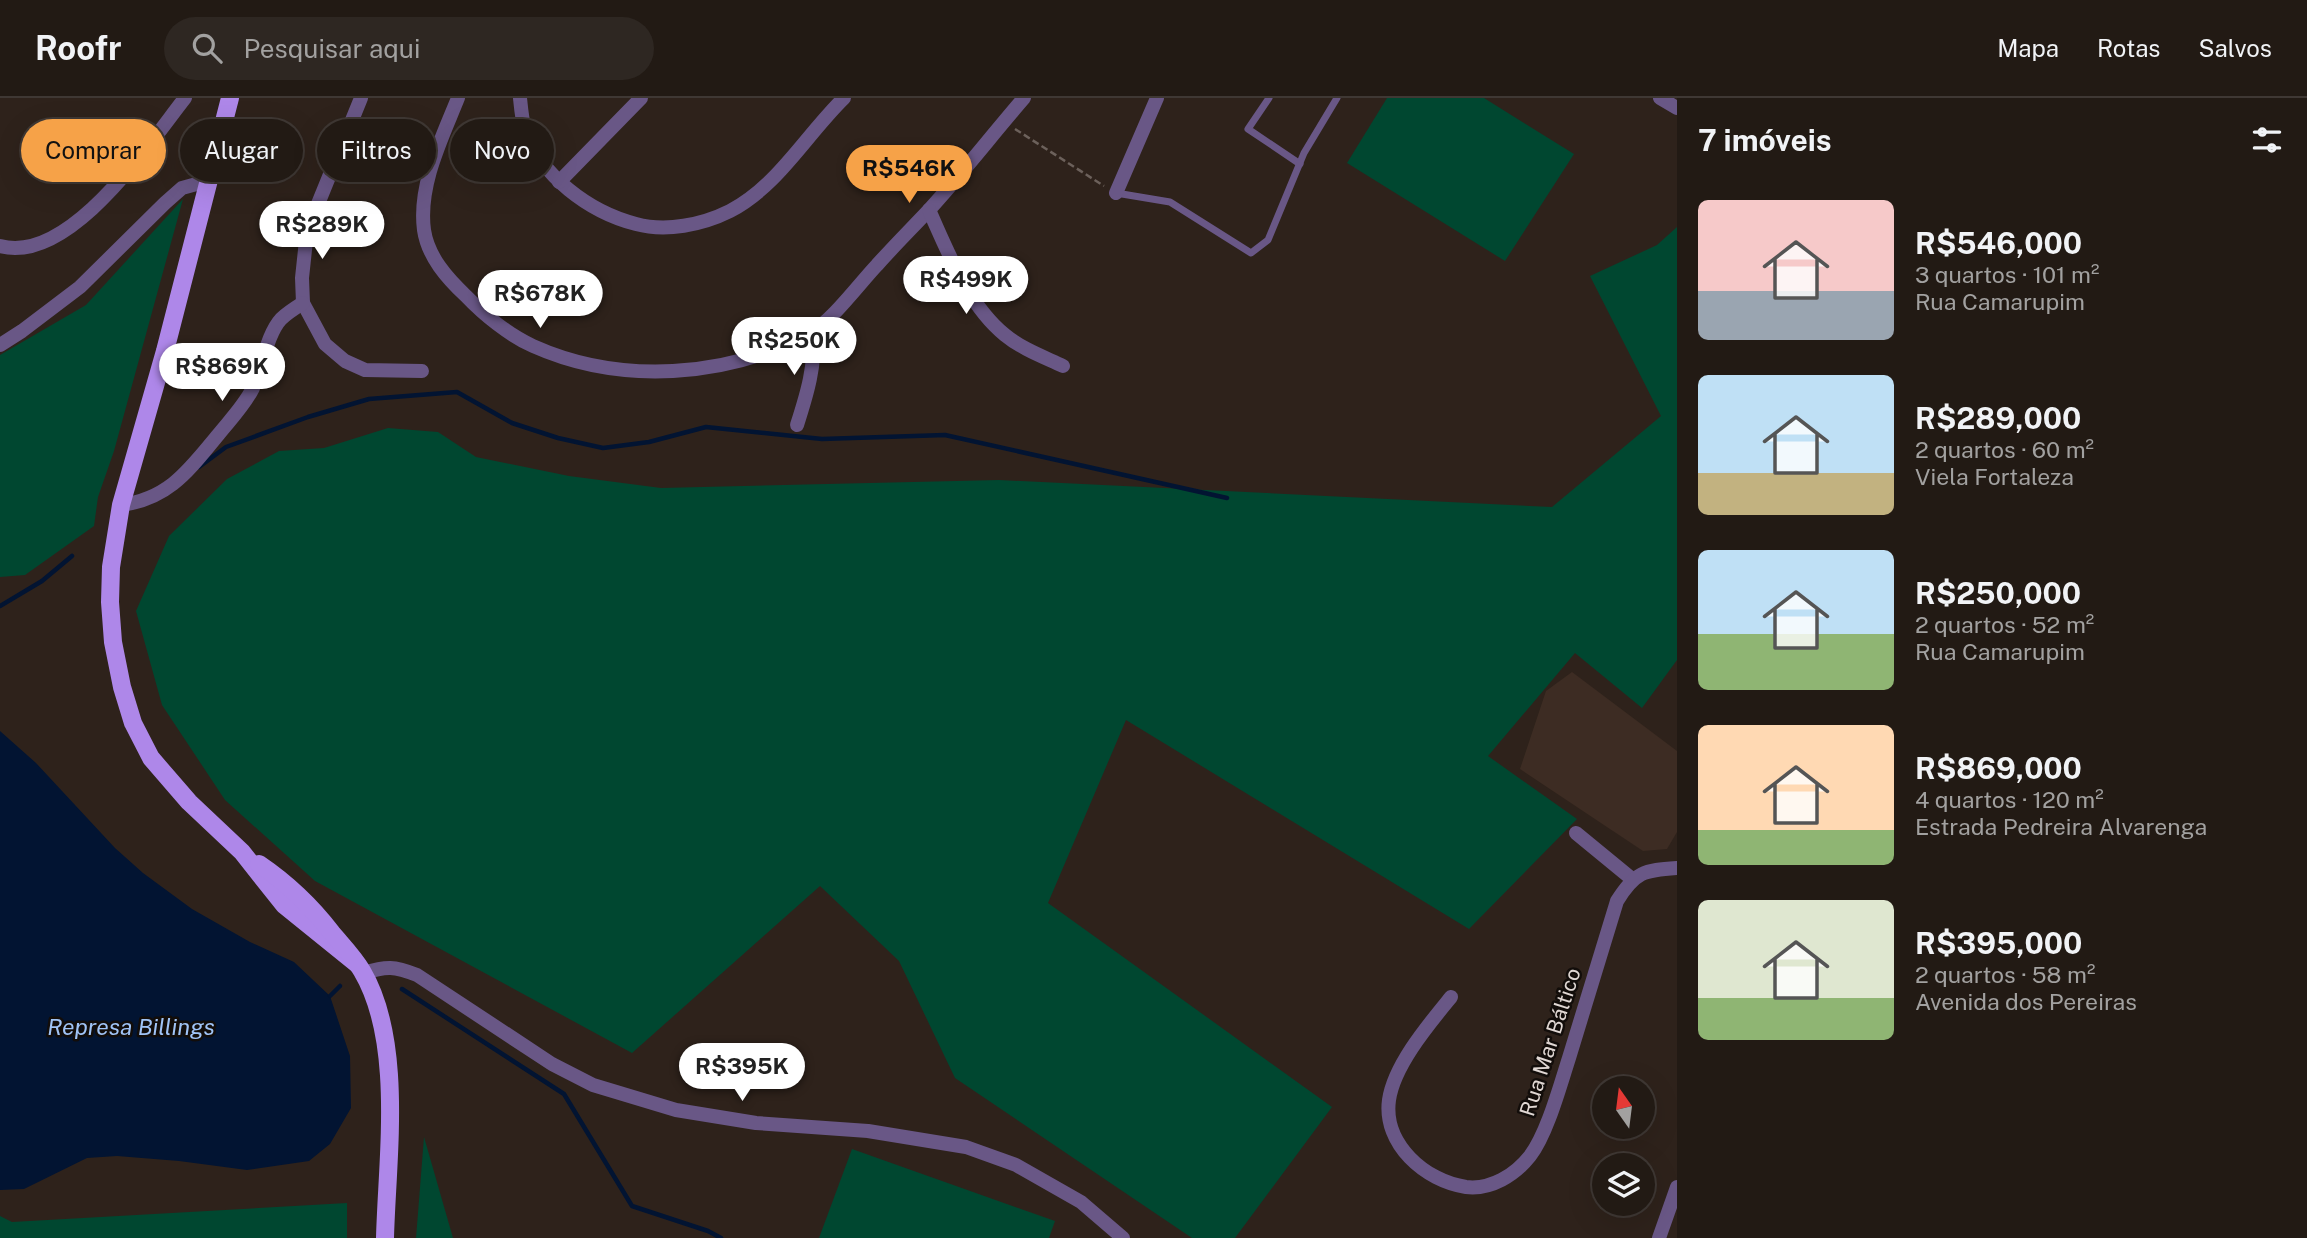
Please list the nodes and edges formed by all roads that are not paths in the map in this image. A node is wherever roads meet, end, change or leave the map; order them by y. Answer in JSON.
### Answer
{"nodes":[{"id":1,"x":185,"y":98,"type":"edge"},
{"id":2,"x":230,"y":98,"type":"edge"},
{"id":3,"x":361,"y":98,"type":"edge"},
{"id":4,"x":458,"y":98,"type":"edge"},
{"id":5,"x":520,"y":98,"type":"edge"},
{"id":6,"x":641,"y":98,"type":"edge"},
{"id":7,"x":844,"y":98,"type":"edge"},
{"id":8,"x":1024,"y":98,"type":"edge"},
{"id":9,"x":1157,"y":98,"type":"edge"},
{"id":10,"x":1269,"y":98,"type":"edge"},
{"id":11,"x":1336,"y":98,"type":"edge"},
{"id":12,"x":1660,"y":98,"type":"edge"},
{"id":13,"x":1677,"y":108,"type":"edge"},
{"id":14,"x":225,"y":119,"type":"edge"},
{"id":15,"x":1300,"y":164,"type":"junction"},
{"id":16,"x":204,"y":182,"type":"edge"},
{"id":17,"x":210,"y":182,"type":"edge"},
{"id":18,"x":559,"y":182,"type":"junction"},
{"id":19,"x":1116,"y":193,"type":"joint"},
{"id":20,"x":929,"y":210,"type":"junction"},
{"id":21,"x":0,"y":246,"type":"edge"},
{"id":22,"x":303,"y":303,"type":"junction"},
{"id":23,"x":813,"y":331,"type":"junction"},
{"id":24,"x":0,"y":345,"type":"edge"},
{"id":25,"x":1063,"y":366,"type":"dead end"},
{"id":26,"x":422,"y":372,"type":"dead end"},
{"id":27,"x":797,"y":425,"type":"dead end"},
{"id":28,"x":121,"y":505,"type":"junction"},
{"id":29,"x":1576,"y":833,"type":"dead end"},
{"id":30,"x":1677,"y":868,"type":"edge"},
{"id":31,"x":1632,"y":879,"type":"junction"},
{"id":32,"x":360,"y":968,"type":"junction"},
{"id":33,"x":1451,"y":997,"type":"dead end"},
{"id":34,"x":1677,"y":1187,"type":"edge"},
{"id":35,"x":385,"y":1238,"type":"edge"},
{"id":36,"x":1123,"y":1238,"type":"edge"},
{"id":37,"x":1659,"y":1238,"type":"edge"}],
"edges":[{"from":1,"to":21,"type":"street"},
{"from":2,"to":14,"type":"main road"},
{"from":3,"to":22,"type":"street"},
{"from":4,"to":23,"type":"street"},
{"from":5,"to":18,"type":"street"},
{"from":6,"to":18,"type":"street"},
{"from":7,"to":18,"type":"street"},
{"from":8,"to":20,"type":"street"},
{"from":9,"to":19,"type":"street"},
{"from":10,"to":15,"type":"lane"},
{"from":11,"to":15,"type":"lane"},
{"from":12,"to":13,"type":"street"},
{"from":15,"to":19,"type":"lane"},
{"from":16,"to":24,"type":"street"},
{"from":17,"to":28,"type":"main road"},
{"from":20,"to":23,"type":"street"},
{"from":20,"to":25,"type":"street"},
{"from":22,"to":26,"type":"street"},
{"from":22,"to":28,"type":"street"},
{"from":23,"to":27,"type":"street"},
{"from":28,"to":32,"type":"main road"},
{"from":29,"to":31,"type":"street"},
{"from":30,"to":31,"type":"street"},
{"from":31,"to":33,"type":"street","name":"Rua Mar Báltico"},
{"from":32,"to":35,"type":"main road"},
{"from":32,"to":36,"type":"street"},
{"from":34,"to":37,"type":"street"}]}
